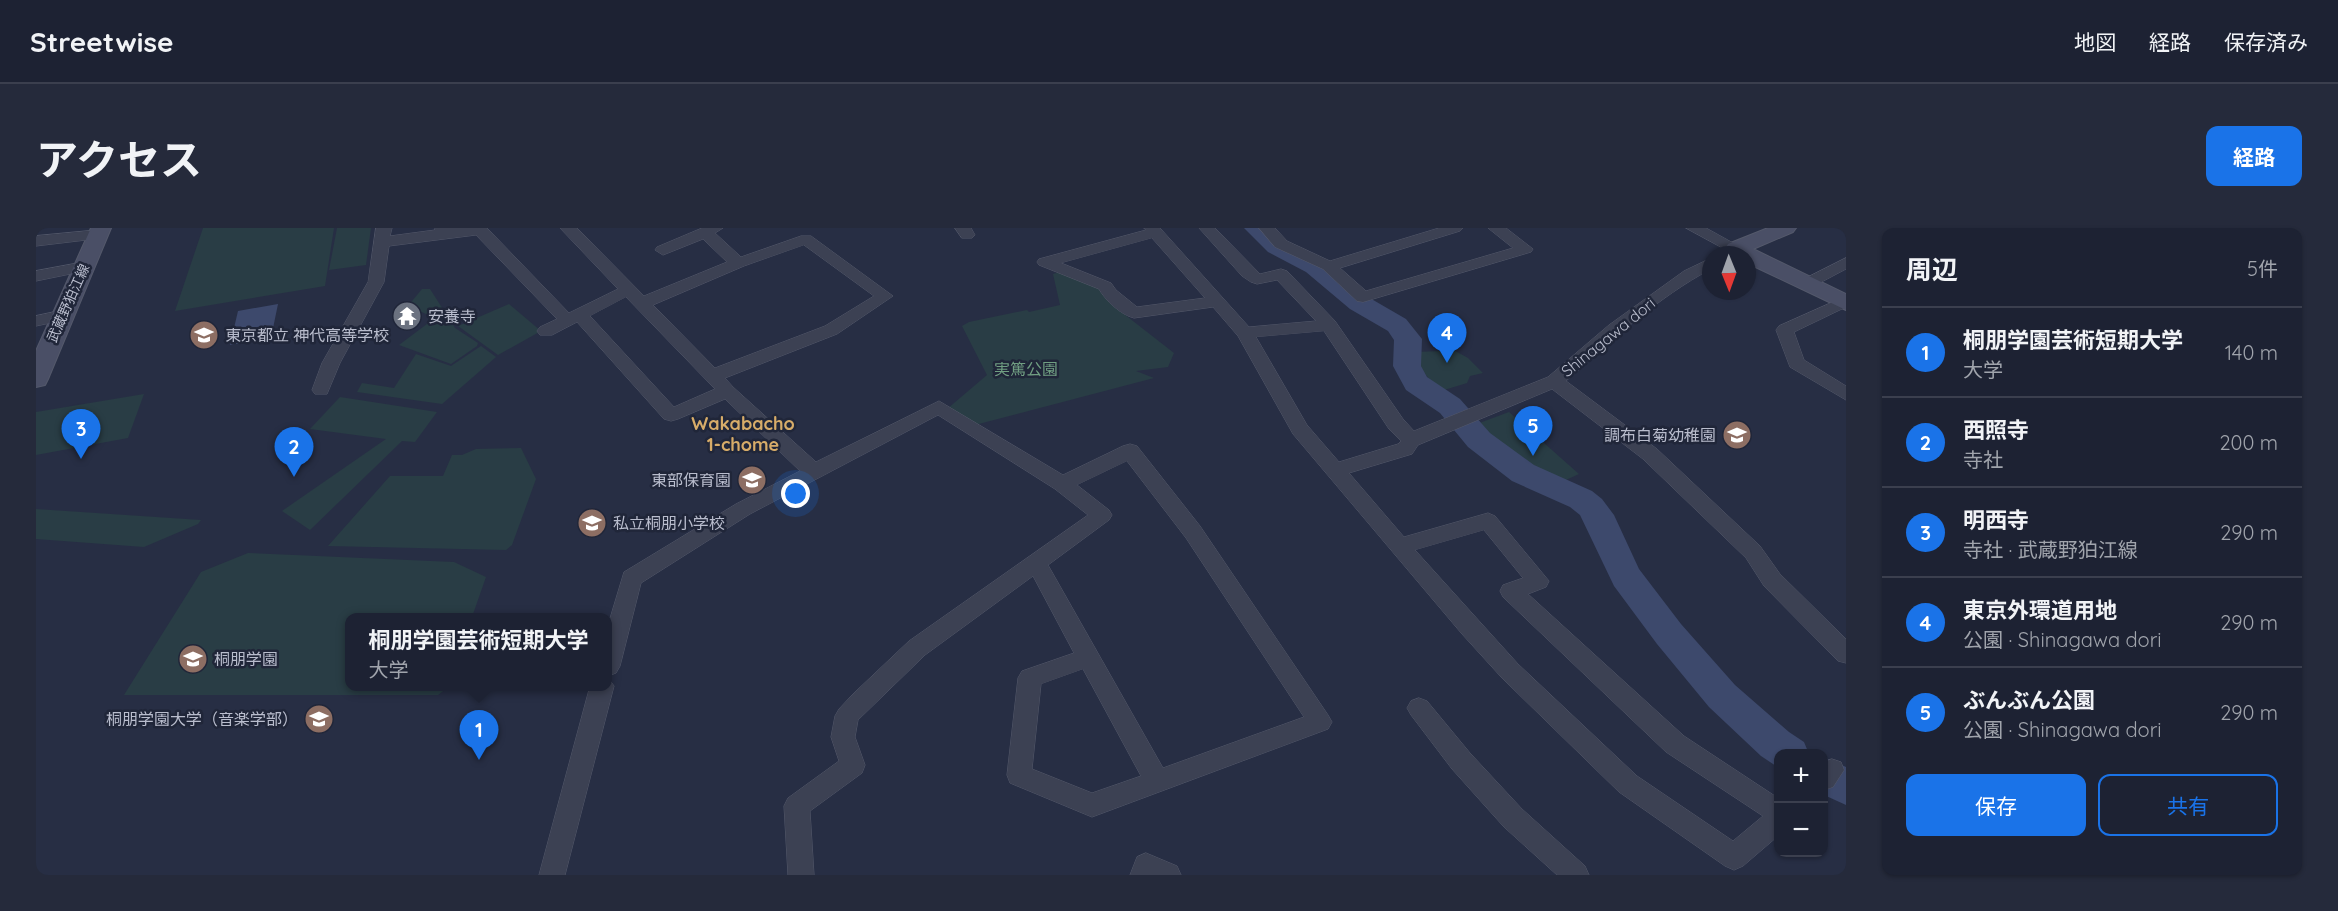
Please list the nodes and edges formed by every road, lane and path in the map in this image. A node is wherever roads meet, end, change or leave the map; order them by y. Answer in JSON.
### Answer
{"nodes":[{"id":1,"x":568,"y":228,"type":"edge"},
{"id":2,"x":1207,"y":228,"type":"edge"},
{"id":3,"x":1288,"y":228,"type":"edge"},
{"id":4,"x":1455,"y":228,"type":"edge"},
{"id":5,"x":1496,"y":228,"type":"edge"},
{"id":6,"x":1694,"y":228,"type":"edge"},
{"id":7,"x":1786,"y":228,"type":"edge"},
{"id":8,"x":710,"y":230,"type":"edge"},
{"id":9,"x":1269,"y":230,"type":"edge"},
{"id":10,"x":443,"y":231,"type":"edge"},
{"id":11,"x":1144,"y":231,"type":"edge"},
{"id":12,"x":99,"y":232,"type":"edge"},
{"id":13,"x":383,"y":235,"type":"edge"},
{"id":14,"x":36,"y":241,"type":"edge"},
{"id":15,"x":1722,"y":246,"type":"edge"},
{"id":16,"x":1745,"y":246,"type":"edge"},
{"id":17,"x":663,"y":250,"type":"dead end"},
{"id":18,"x":738,"y":263,"type":"junction"},
{"id":19,"x":1756,"y":263,"type":"edge"},
{"id":20,"x":1846,"y":263,"type":"edge"},
{"id":21,"x":1329,"y":266,"type":"junction"},
{"id":22,"x":84,"y":267,"type":"junction"},
{"id":23,"x":1702,"y":268,"type":"edge"},
{"id":24,"x":36,"y":276,"type":"edge"},
{"id":25,"x":1806,"y":284,"type":"junction"},
{"id":26,"x":637,"y":296,"type":"junction"},
{"id":27,"x":1219,"y":301,"type":"junction"},
{"id":28,"x":1845,"y":302,"type":"edge"},
{"id":29,"x":63,"y":315,"type":"junction"},
{"id":30,"x":574,"y":318,"type":"junction"},
{"id":31,"x":36,"y":321,"type":"edge"},
{"id":32,"x":1329,"y":325,"type":"junction"},
{"id":33,"x":546,"y":331,"type":"dead end"},
{"id":34,"x":1245,"y":333,"type":"junction"},
{"id":35,"x":38,"y":370,"type":"edge"},
{"id":36,"x":713,"y":376,"type":"junction"},
{"id":37,"x":1554,"y":381,"type":"junction"},
{"id":38,"x":321,"y":390,"type":"dead end"},
{"id":39,"x":728,"y":391,"type":"junction"},
{"id":40,"x":1846,"y":394,"type":"edge"},
{"id":41,"x":1411,"y":440,"type":"junction"},
{"id":42,"x":1336,"y":470,"type":"junction"},
{"id":43,"x":813,"y":471,"type":"junction"},
{"id":44,"x":1062,"y":484,"type":"junction"},
{"id":45,"x":1400,"y":546,"type":"junction"},
{"id":46,"x":1037,"y":564,"type":"junction"},
{"id":47,"x":612,"y":651,"type":"edge"},
{"id":48,"x":1846,"y":654,"type":"edge"},
{"id":49,"x":1089,"y":657,"type":"junction"},
{"id":50,"x":602,"y":691,"type":"edge"},
{"id":51,"x":1419,"y":708,"type":"dead end"},
{"id":52,"x":1157,"y":781,"type":"junction"},
{"id":53,"x":1774,"y":809,"type":"edge"},
{"id":54,"x":1774,"y":824,"type":"edge"},
{"id":55,"x":552,"y":875,"type":"edge"},
{"id":56,"x":801,"y":875,"type":"edge"},
{"id":57,"x":1143,"y":875,"type":"edge"},
{"id":58,"x":1168,"y":875,"type":"edge"},
{"id":59,"x":1576,"y":875,"type":"edge"}],
"edges":[{"from":1,"to":26,"type":"street"},
{"from":2,"to":32,"type":"street"},
{"from":3,"to":9,"type":"street"},
{"from":4,"to":21,"type":"street"},
{"from":5,"to":21,"type":"street"},
{"from":6,"to":15,"type":"street"},
{"from":7,"to":16,"type":"main road"},
{"from":8,"to":17,"type":"street"},
{"from":8,"to":18,"type":"street"},
{"from":9,"to":21,"type":"street"},
{"from":10,"to":13,"type":"street"},
{"from":10,"to":30,"type":"street"},
{"from":11,"to":27,"type":"street"},
{"from":11,"to":27,"type":"street"},
{"from":12,"to":14,"type":"street"},
{"from":12,"to":22,"type":"main road","name":"武蔵野狛江線"},
{"from":13,"to":38,"type":"street"},
{"from":18,"to":26,"type":"street"},
{"from":18,"to":36,"type":"street"},
{"from":19,"to":25,"type":"main road"},
{"from":20,"to":25,"type":"street"},
{"from":22,"to":24,"type":"street"},
{"from":22,"to":29,"type":"main road","name":"武蔵野狛江線"},
{"from":23,"to":37,"type":"street","name":"Shinagawa dori"},
{"from":25,"to":28,"type":"main road"},
{"from":26,"to":30,"type":"street"},
{"from":26,"to":36,"type":"street"},
{"from":27,"to":34,"type":"street"},
{"from":28,"to":40,"type":"street"},
{"from":29,"to":31,"type":"street"},
{"from":29,"to":35,"type":"main road","name":"武蔵野狛江線"},
{"from":30,"to":33,"type":"street"},
{"from":30,"to":39,"type":"street"},
{"from":32,"to":34,"type":"street"},
{"from":32,"to":41,"type":"street"},
{"from":34,"to":42,"type":"street"},
{"from":36,"to":39,"type":"street"},
{"from":37,"to":41,"type":"street","name":"Shinagawa dori"},
{"from":37,"to":48,"type":"street"},
{"from":39,"to":43,"type":"street"},
{"from":41,"to":42,"type":"street","name":"Shinagawa dori"},
{"from":42,"to":45,"type":"street"},
{"from":43,"to":44,"type":"street"},
{"from":43,"to":47,"type":"street"},
{"from":44,"to":46,"type":"street"},
{"from":44,"to":52,"type":"street"},
{"from":45,"to":53,"type":"street"},
{"from":45,"to":54,"type":"street"},
{"from":46,"to":49,"type":"street"},
{"from":46,"to":56,"type":"street"},
{"from":49,"to":52,"type":"street"},
{"from":49,"to":52,"type":"street"},
{"from":50,"to":55,"type":"street"},
{"from":51,"to":59,"type":"street"},
{"from":57,"to":58,"type":"street"}]}
